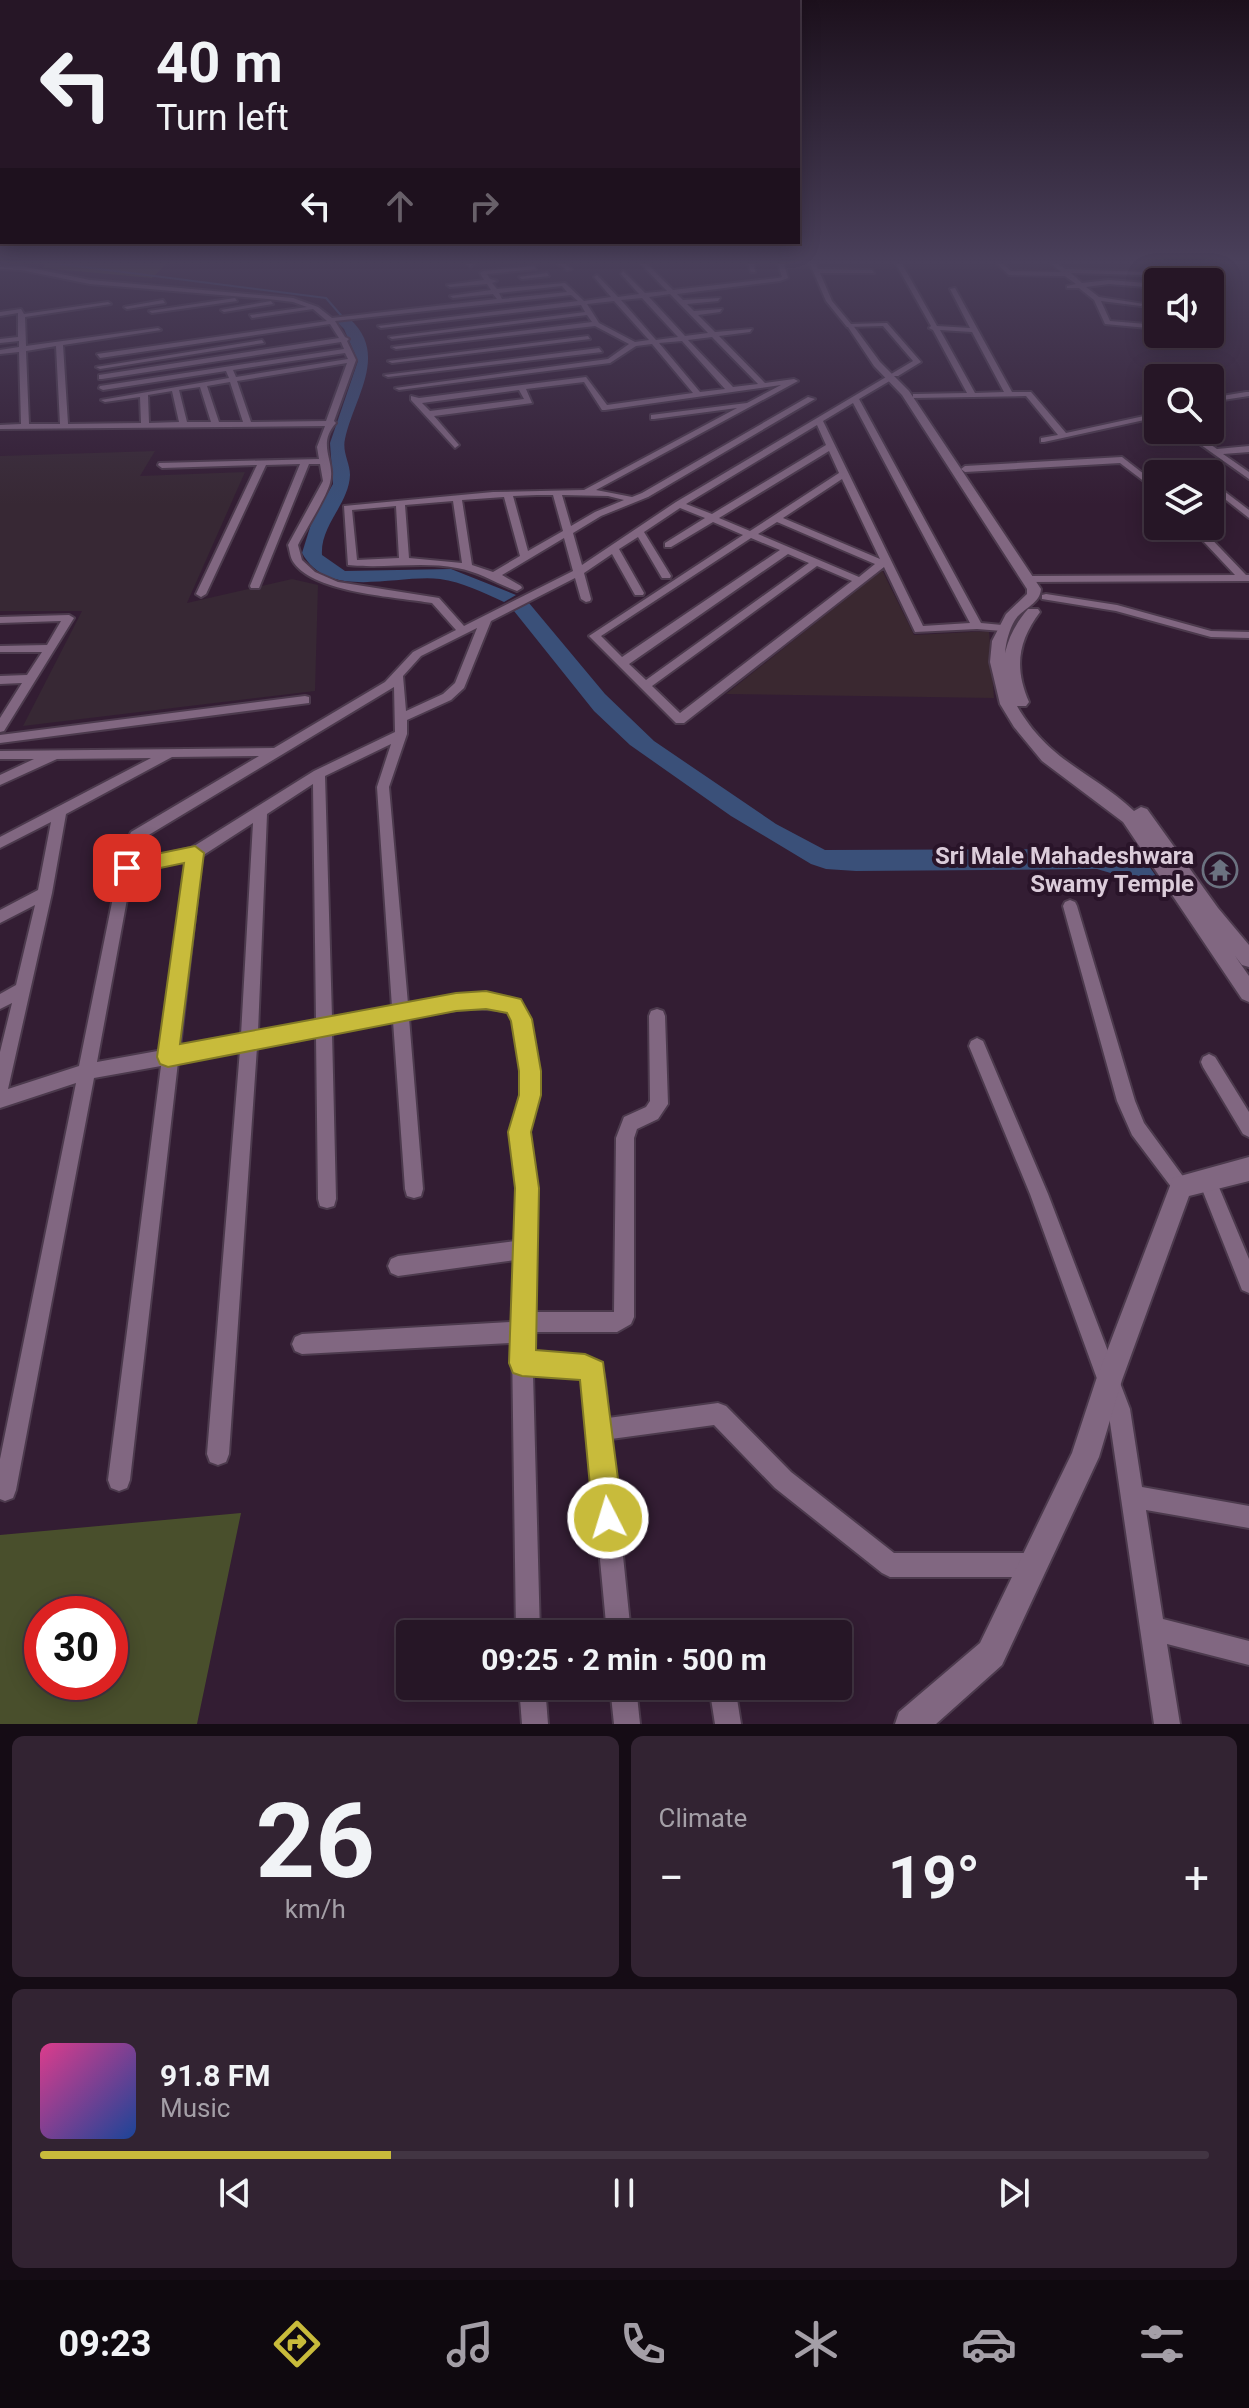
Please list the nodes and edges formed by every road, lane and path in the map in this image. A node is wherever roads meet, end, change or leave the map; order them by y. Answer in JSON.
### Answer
{"nodes":[{"id":1,"x":25,"y":344,"type":"edge"},
{"id":2,"x":49,"y":344,"type":"edge"},
{"id":3,"x":59,"y":344,"type":"edge"},
{"id":4,"x":103,"y":344,"type":"edge"},
{"id":5,"x":147,"y":344,"type":"edge"},
{"id":6,"x":221,"y":344,"type":"edge"},
{"id":7,"x":246,"y":344,"type":"edge"},
{"id":8,"x":312,"y":344,"type":"edge"},
{"id":9,"x":347,"y":344,"type":"edge"},
{"id":10,"x":417,"y":344,"type":"edge"},
{"id":11,"x":534,"y":344,"type":"edge"},
{"id":12,"x":634,"y":344,"type":"edge"},
{"id":13,"x":656,"y":344,"type":"edge"},
{"id":14,"x":689,"y":344,"type":"edge"},
{"id":15,"x":725,"y":344,"type":"edge"},
{"id":16,"x":865,"y":344,"type":"edge"},
{"id":17,"x":902,"y":344,"type":"edge"},
{"id":18,"x":942,"y":344,"type":"edge"},
{"id":19,"x":982,"y":344,"type":"edge"},
{"id":20,"x":529,"y":345,"type":"junction"},
{"id":21,"x":396,"y":347,"type":"joint"},
{"id":22,"x":25,"y":348,"type":"junction"},
{"id":23,"x":223,"y":348,"type":"junction"},
{"id":24,"x":348,"y":350,"type":"junction"},
{"id":25,"x":599,"y":350,"type":"dead end"},
{"id":26,"x":0,"y":352,"type":"edge"},
{"id":27,"x":100,"y":353,"type":"junction"},
{"id":28,"x":537,"y":357,"type":"junction"},
{"id":29,"x":226,"y":358,"type":"junction"},
{"id":30,"x":352,"y":360,"type":"junction"},
{"id":31,"x":392,"y":361,"type":"junction"},
{"id":32,"x":100,"y":367,"type":"junction"},
{"id":33,"x":229,"y":369,"type":"junction"},
{"id":34,"x":544,"y":369,"type":"junction"},
{"id":35,"x":388,"y":375,"type":"junction"},
{"id":36,"x":892,"y":376,"type":"junction"},
{"id":37,"x":102,"y":377,"type":"junction"},
{"id":38,"x":233,"y":379,"type":"junction"},
{"id":39,"x":794,"y":381,"type":"junction"},
{"id":40,"x":553,"y":383,"type":"junction"},
{"id":41,"x":203,"y":384,"type":"junction"},
{"id":42,"x":763,"y":385,"type":"junction"},
{"id":43,"x":521,"y":387,"type":"junction"},
{"id":44,"x":103,"y":388,"type":"junction"},
{"id":45,"x":399,"y":388,"type":"junction"},
{"id":46,"x":175,"y":389,"type":"junction"},
{"id":47,"x":730,"y":389,"type":"junction"},
{"id":48,"x":144,"y":394,"type":"junction"},
{"id":49,"x":698,"y":394,"type":"junction"},
{"id":50,"x":972,"y":394,"type":"junction"},
{"id":51,"x":1009,"y":394,"type":"junction"},
{"id":52,"x":1246,"y":394,"type":"dead end"},
{"id":53,"x":916,"y":396,"type":"junction"},
{"id":54,"x":854,"y":398,"type":"junction"},
{"id":55,"x":1224,"y":398,"type":"edge"},
{"id":56,"x":811,"y":399,"type":"junction"},
{"id":57,"x":105,"y":400,"type":"junction"},
{"id":58,"x":417,"y":401,"type":"junction"},
{"id":59,"x":756,"y":403,"type":"junction"},
{"id":60,"x":429,"y":414,"type":"junction"},
{"id":61,"x":654,"y":417,"type":"dead end"},
{"id":62,"x":822,"y":417,"type":"junction"},
{"id":63,"x":1144,"y":418,"type":"edge"},
{"id":64,"x":332,"y":423,"type":"junction"},
{"id":65,"x":145,"y":424,"type":"junction"},
{"id":66,"x":183,"y":424,"type":"junction"},
{"id":67,"x":216,"y":424,"type":"junction"},
{"id":68,"x":248,"y":424,"type":"junction"},
{"id":69,"x":104,"y":425,"type":"junction"},
{"id":70,"x":64,"y":426,"type":"junction"},
{"id":71,"x":0,"y":427,"type":"edge"},
{"id":72,"x":25,"y":427,"type":"junction"},
{"id":73,"x":1067,"y":436,"type":"junction"},
{"id":74,"x":1044,"y":440,"type":"dead end"},
{"id":75,"x":1078,"y":444,"type":"dead end"},
{"id":76,"x":1204,"y":444,"type":"edge"},
{"id":77,"x":455,"y":445,"type":"dead end"},
{"id":78,"x":831,"y":446,"type":"junction"},
{"id":79,"x":1249,"y":449,"type":"edge"},
{"id":80,"x":1216,"y":452,"type":"junction"},
{"id":81,"x":1085,"y":453,"type":"dead end"},
{"id":82,"x":324,"y":461,"type":"junction"},
{"id":83,"x":1093,"y":461,"type":"junction"},
{"id":84,"x":263,"y":462,"type":"junction"},
{"id":85,"x":305,"y":462,"type":"junction"},
{"id":86,"x":162,"y":465,"type":"dead end"},
{"id":87,"x":965,"y":469,"type":"junction"},
{"id":88,"x":845,"y":473,"type":"junction"},
{"id":89,"x":1247,"y":473,"type":"edge"},
{"id":90,"x":1144,"y":477,"type":"edge"},
{"id":91,"x":557,"y":493,"type":"junction"},
{"id":92,"x":584,"y":493,"type":"junction"},
{"id":93,"x":1224,"y":494,"type":"dead end"},
{"id":94,"x":508,"y":496,"type":"junction"},
{"id":95,"x":630,"y":499,"type":"junction"},
{"id":96,"x":457,"y":500,"type":"junction"},
{"id":97,"x":400,"y":504,"type":"junction"},
{"id":98,"x":679,"y":504,"type":"junction"},
{"id":99,"x":1249,"y":515,"type":"edge"},
{"id":100,"x":776,"y":518,"type":"junction"},
{"id":101,"x":715,"y":519,"type":"junction"},
{"id":102,"x":639,"y":531,"type":"junction"},
{"id":103,"x":567,"y":532,"type":"junction"},
{"id":104,"x":751,"y":534,"type":"junction"},
{"id":105,"x":1208,"y":540,"type":"edge"},
{"id":106,"x":668,"y":545,"type":"dead end"},
{"id":107,"x":615,"y":550,"type":"junction"},
{"id":108,"x":787,"y":550,"type":"junction"},
{"id":109,"x":525,"y":557,"type":"junction"},
{"id":110,"x":404,"y":561,"type":"junction"},
{"id":111,"x":816,"y":562,"type":"junction"},
{"id":112,"x":883,"y":562,"type":"junction"},
{"id":113,"x":467,"y":566,"type":"junction"},
{"id":114,"x":497,"y":574,"type":"junction"},
{"id":115,"x":576,"y":574,"type":"junction"},
{"id":116,"x":666,"y":576,"type":"dead end"},
{"id":117,"x":1246,"y":578,"type":"edge"},
{"id":118,"x":1033,"y":579,"type":"junction"},
{"id":119,"x":858,"y":580,"type":"junction"},
{"id":120,"x":255,"y":586,"type":"dead end"},
{"id":121,"x":517,"y":588,"type":"dead end"},
{"id":122,"x":639,"y":593,"type":"dead end"},
{"id":123,"x":201,"y":594,"type":"dead end"},
{"id":124,"x":1046,"y":597,"type":"junction"},
{"id":125,"x":586,"y":599,"type":"dead end"},
{"id":126,"x":0,"y":620,"type":"edge"},
{"id":127,"x":486,"y":620,"type":"junction"},
{"id":128,"x":977,"y":626,"type":"junction"},
{"id":129,"x":1002,"y":628,"type":"dead end"},
{"id":130,"x":462,"y":631,"type":"junction"},
{"id":131,"x":1249,"y":635,"type":"edge"},
{"id":132,"x":51,"y":648,"type":"junction"},
{"id":133,"x":0,"y":649,"type":"edge"},
{"id":134,"x":622,"y":663,"type":"junction"},
{"id":135,"x":399,"y":678,"type":"junction"},
{"id":136,"x":30,"y":679,"type":"junction"},
{"id":137,"x":0,"y":680,"type":"edge"},
{"id":138,"x":645,"y":686,"type":"junction"},
{"id":139,"x":305,"y":700,"type":"dead end"},
{"id":140,"x":4,"y":716,"type":"edge"},
{"id":141,"x":400,"y":718,"type":"junction"},
{"id":142,"x":0,"y":728,"type":"edge"},
{"id":143,"x":401,"y":734,"type":"junction"},
{"id":144,"x":0,"y":739,"type":"edge"},
{"id":145,"x":272,"y":752,"type":"junction"},
{"id":146,"x":171,"y":753,"type":"junction"},
{"id":147,"x":56,"y":754,"type":"junction"},
{"id":148,"x":0,"y":755,"type":"edge"},
{"id":149,"x":319,"y":774,"type":"junction"},
{"id":150,"x":0,"y":780,"type":"edge"},
{"id":151,"x":260,"y":813,"type":"junction"},
{"id":152,"x":59,"y":814,"type":"junction"},
{"id":153,"x":0,"y":843,"type":"edge"},
{"id":154,"x":195,"y":853,"type":"junction"},
{"id":155,"x":1163,"y":855,"type":"junction"},
{"id":156,"x":127,"y":868,"type":"junction"},
{"id":157,"x":45,"y":893,"type":"junction"},
{"id":158,"x":1070,"y":906,"type":"dead end"},
{"id":159,"x":0,"y":917,"type":"edge"},
{"id":160,"x":1249,"y":959,"type":"edge"},
{"id":161,"x":24,"y":988,"type":"junction"},
{"id":162,"x":1249,"y":993,"type":"edge"},
{"id":163,"x":0,"y":1002,"type":"edge"},
{"id":164,"x":402,"y":1013,"type":"junction"},
{"id":165,"x":657,"y":1016,"type":"dead end"},
{"id":166,"x":326,"y":1027,"type":"junction"},
{"id":167,"x":249,"y":1041,"type":"junction"},
{"id":168,"x":977,"y":1046,"type":"dead end"},
{"id":169,"x":168,"y":1057,"type":"junction"},
{"id":170,"x":1209,"y":1062,"type":"dead end"},
{"id":171,"x":86,"y":1072,"type":"junction"},
{"id":172,"x":0,"y":1088,"type":"edge"},
{"id":173,"x":0,"y":1100,"type":"edge"},
{"id":174,"x":1249,"y":1128,"type":"edge"},
{"id":175,"x":1249,"y":1169,"type":"edge"},
{"id":176,"x":1194,"y":1182,"type":"junction"},
{"id":177,"x":414,"y":1189,"type":"dead end"},
{"id":178,"x":327,"y":1199,"type":"dead end"},
{"id":179,"x":525,"y":1249,"type":"junction"},
{"id":180,"x":398,"y":1266,"type":"dead end"},
{"id":181,"x":1249,"y":1283,"type":"edge"},
{"id":182,"x":522,"y":1327,"type":"junction"},
{"id":183,"x":302,"y":1344,"type":"dead end"},
{"id":184,"x":522,"y":1363,"type":"junction"},
{"id":185,"x":1109,"y":1380,"type":"junction"},
{"id":186,"x":600,"y":1430,"type":"junction"},
{"id":187,"x":218,"y":1454,"type":"dead end"},
{"id":188,"x":119,"y":1480,"type":"dead end"},
{"id":189,"x":5,"y":1490,"type":"dead end"},
{"id":190,"x":1131,"y":1496,"type":"junction"},
{"id":191,"x":1249,"y":1517,"type":"edge"},
{"id":192,"x":1034,"y":1565,"type":"junction"},
{"id":193,"x":528,"y":1620,"type":"edge"},
{"id":194,"x":618,"y":1620,"type":"edge"},
{"id":195,"x":1151,"y":1628,"type":"junction"},
{"id":196,"x":1249,"y":1653,"type":"edge"},
{"id":197,"x":533,"y":1700,"type":"edge"},
{"id":198,"x":624,"y":1700,"type":"edge"},
{"id":199,"x":724,"y":1700,"type":"edge"},
{"id":200,"x":535,"y":1724,"type":"edge"},
{"id":201,"x":627,"y":1724,"type":"edge"},
{"id":202,"x":728,"y":1724,"type":"edge"},
{"id":203,"x":911,"y":1724,"type":"edge"},
{"id":204,"x":1167,"y":1724,"type":"edge"}],
"edges":[{"from":1,"to":22,"type":"street"},
{"from":2,"to":22,"type":"street"},
{"from":3,"to":70,"type":"street"},
{"from":4,"to":27,"type":"street"},
{"from":5,"to":27,"type":"street"},
{"from":6,"to":23,"type":"street"},
{"from":7,"to":23,"type":"street"},
{"from":8,"to":29,"type":"street"},
{"from":9,"to":24,"type":"street"},
{"from":10,"to":21,"type":"street"},
{"from":11,"to":20,"type":"street"},
{"from":12,"to":34,"type":"street"},
{"from":13,"to":49,"type":"street"},
{"from":14,"to":47,"type":"street"},
{"from":15,"to":42,"type":"street"},
{"from":16,"to":36,"type":"street"},
{"from":17,"to":36,"type":"street"},
{"from":18,"to":50,"type":"street"},
{"from":19,"to":51,"type":"street"},
{"from":20,"to":28,"type":"street"},
{"from":20,"to":31,"type":"street"},
{"from":21,"to":31,"type":"street"},
{"from":22,"to":26,"type":"street"},
{"from":22,"to":72,"type":"street"},
{"from":23,"to":29,"type":"street"},
{"from":23,"to":32,"type":"street"},
{"from":24,"to":30,"type":"street"},
{"from":24,"to":33,"type":"street"},
{"from":25,"to":28,"type":"street"},
{"from":27,"to":32,"type":"street"},
{"from":28,"to":34,"type":"street"},
{"from":28,"to":35,"type":"street"},
{"from":29,"to":33,"type":"street"},
{"from":29,"to":37,"type":"street"},
{"from":30,"to":38,"type":"street"},
{"from":30,"to":64,"type":"street"},
{"from":31,"to":35,"type":"street"},
{"from":32,"to":37,"type":"street"},
{"from":33,"to":38,"type":"street"},
{"from":33,"to":44,"type":"street"},
{"from":34,"to":40,"type":"street"},
{"from":34,"to":45,"type":"street"},
{"from":35,"to":45,"type":"street"},
{"from":36,"to":53,"type":"street"},
{"from":36,"to":54,"type":"street"},
{"from":36,"to":118,"type":"street"},
{"from":37,"to":44,"type":"street"},
{"from":38,"to":41,"type":"street"},
{"from":38,"to":68,"type":"street"},
{"from":39,"to":42,"type":"street"},
{"from":39,"to":56,"type":"street"},
{"from":39,"to":59,"type":"street"},
{"from":40,"to":43,"type":"street"},
{"from":40,"to":49,"type":"street"},
{"from":41,"to":46,"type":"street"},
{"from":41,"to":67,"type":"street"},
{"from":42,"to":47,"type":"street"},
{"from":43,"to":58,"type":"street"},
{"from":43,"to":60,"type":"street"},
{"from":44,"to":57,"type":"street"},
{"from":45,"to":58,"type":"street"},
{"from":46,"to":48,"type":"street"},
{"from":46,"to":66,"type":"street"},
{"from":47,"to":49,"type":"street"},
{"from":48,"to":57,"type":"street"},
{"from":48,"to":65,"type":"street"},
{"from":50,"to":51,"type":"street"},
{"from":50,"to":53,"type":"street"},
{"from":51,"to":73,"type":"street"},
{"from":52,"to":55,"type":"street"},
{"from":53,"to":87,"type":"street"},
{"from":54,"to":62,"type":"street"},
{"from":54,"to":128,"type":"street"},
{"from":56,"to":62,"type":"street"},
{"from":56,"to":95,"type":"street"},
{"from":57,"to":69,"type":"street"},
{"from":58,"to":60,"type":"street"},
{"from":59,"to":61,"type":"street"},
{"from":59,"to":92,"type":"street"},
{"from":60,"to":77,"type":"street"},
{"from":62,"to":78,"type":"street"},
{"from":62,"to":98,"type":"street"},
{"from":63,"to":73,"type":"street"},
{"from":64,"to":68,"type":"street"},
{"from":64,"to":82,"type":"street"},
{"from":65,"to":66,"type":"street"},
{"from":65,"to":69,"type":"street"},
{"from":66,"to":67,"type":"street"},
{"from":67,"to":68,"type":"street"},
{"from":69,"to":70,"type":"street"},
{"from":70,"to":72,"type":"street"},
{"from":71,"to":72,"type":"street"},
{"from":73,"to":74,"type":"street"},
{"from":73,"to":75,"type":"street"},
{"from":76,"to":80,"type":"street"},
{"from":78,"to":88,"type":"street"},
{"from":78,"to":101,"type":"street"},
{"from":79,"to":80,"type":"street"},
{"from":80,"to":89,"type":"street"},
{"from":81,"to":83,"type":"street"},
{"from":82,"to":85,"type":"street"},
{"from":82,"to":130,"type":"street"},
{"from":83,"to":87,"type":"street"},
{"from":83,"to":90,"type":"street"},
{"from":84,"to":85,"type":"street"},
{"from":84,"to":86,"type":"street"},
{"from":84,"to":123,"type":"street"},
{"from":85,"to":120,"type":"street"},
{"from":87,"to":118,"type":"street"},
{"from":88,"to":100,"type":"street"},
{"from":88,"to":112,"type":"street"},
{"from":91,"to":92,"type":"street"},
{"from":91,"to":94,"type":"street"},
{"from":91,"to":103,"type":"street"},
{"from":92,"to":95,"type":"street"},
{"from":93,"to":99,"type":"street"},
{"from":94,"to":96,"type":"street"},
{"from":94,"to":109,"type":"street"},
{"from":95,"to":103,"type":"street"},
{"from":96,"to":97,"type":"street"},
{"from":96,"to":113,"type":"street"},
{"from":97,"to":110,"type":"street"},
{"from":97,"to":110,"type":"street"},
{"from":98,"to":101,"type":"street"},
{"from":98,"to":102,"type":"street"},
{"from":100,"to":104,"type":"street"},
{"from":100,"to":112,"type":"street"},
{"from":101,"to":104,"type":"street"},
{"from":101,"to":106,"type":"street"},
{"from":102,"to":107,"type":"street"},
{"from":102,"to":116,"type":"street"},
{"from":103,"to":109,"type":"street"},
{"from":103,"to":115,"type":"street"},
{"from":104,"to":108,"type":"street"},
{"from":104,"to":134,"type":"street"},
{"from":105,"to":117,"type":"street"},
{"from":107,"to":115,"type":"street"},
{"from":107,"to":122,"type":"street"},
{"from":108,"to":111,"type":"street"},
{"from":108,"to":134,"type":"street"},
{"from":109,"to":114,"type":"street"},
{"from":110,"to":113,"type":"street"},
{"from":111,"to":119,"type":"street"},
{"from":111,"to":138,"type":"street"},
{"from":112,"to":119,"type":"street"},
{"from":112,"to":128,"type":"street"},
{"from":113,"to":114,"type":"street"},
{"from":114,"to":121,"type":"street"},
{"from":115,"to":125,"type":"street"},
{"from":115,"to":127,"type":"street"},
{"from":117,"to":118,"type":"street"},
{"from":118,"to":124,"type":"street"},
{"from":118,"to":155,"type":"street"},
{"from":119,"to":138,"type":"street"},
{"from":124,"to":131,"type":"street"},
{"from":124,"to":155,"type":"street"},
{"from":126,"to":132,"type":"street"},
{"from":127,"to":130,"type":"street"},
{"from":127,"to":141,"type":"street"},
{"from":128,"to":129,"type":"street"},
{"from":130,"to":135,"type":"street"},
{"from":132,"to":133,"type":"street"},
{"from":132,"to":136,"type":"street"},
{"from":134,"to":138,"type":"street"},
{"from":135,"to":141,"type":"street"},
{"from":135,"to":145,"type":"street"},
{"from":136,"to":137,"type":"street"},
{"from":136,"to":140,"type":"street"},
{"from":139,"to":144,"type":"street"},
{"from":140,"to":142,"type":"street"},
{"from":141,"to":143,"type":"street"},
{"from":143,"to":149,"type":"street"},
{"from":143,"to":164,"type":"street"},
{"from":145,"to":146,"type":"street"},
{"from":145,"to":156,"type":"street"},
{"from":146,"to":147,"type":"street"},
{"from":146,"to":152,"type":"street"},
{"from":147,"to":148,"type":"street"},
{"from":147,"to":150,"type":"street"},
{"from":149,"to":151,"type":"street"},
{"from":149,"to":166,"type":"street"},
{"from":151,"to":154,"type":"street"},
{"from":151,"to":167,"type":"street"},
{"from":152,"to":153,"type":"street"},
{"from":152,"to":157,"type":"street"},
{"from":154,"to":156,"type":"street"},
{"from":154,"to":169,"type":"street"},
{"from":155,"to":160,"type":"street"},
{"from":155,"to":162,"type":"street"},
{"from":156,"to":171,"type":"street"},
{"from":157,"to":159,"type":"street"},
{"from":157,"to":161,"type":"street"},
{"from":158,"to":176,"type":"street"},
{"from":161,"to":163,"type":"street"},
{"from":161,"to":172,"type":"street"},
{"from":164,"to":166,"type":"street"},
{"from":164,"to":177,"type":"street"},
{"from":164,"to":179,"type":"street"},
{"from":165,"to":182,"type":"street"},
{"from":166,"to":167,"type":"street"},
{"from":166,"to":178,"type":"street"},
{"from":167,"to":169,"type":"street"},
{"from":167,"to":187,"type":"street"},
{"from":168,"to":185,"type":"street"},
{"from":169,"to":171,"type":"street"},
{"from":169,"to":188,"type":"street"},
{"from":170,"to":174,"type":"street"},
{"from":171,"to":173,"type":"street"},
{"from":171,"to":189,"type":"street"},
{"from":175,"to":176,"type":"street"},
{"from":176,"to":181,"type":"street"},
{"from":176,"to":185,"type":"street"},
{"from":179,"to":180,"type":"street"},
{"from":179,"to":182,"type":"street"},
{"from":182,"to":183,"type":"street"},
{"from":182,"to":184,"type":"street"},
{"from":184,"to":186,"type":"street"},
{"from":184,"to":193,"type":"street"},
{"from":185,"to":190,"type":"street"},
{"from":185,"to":192,"type":"street"},
{"from":186,"to":192,"type":"street"},
{"from":186,"to":194,"type":"street"},
{"from":190,"to":191,"type":"street"},
{"from":190,"to":195,"type":"street"},
{"from":192,"to":203,"type":"street"},
{"from":195,"to":196,"type":"street"},
{"from":195,"to":204,"type":"street"},
{"from":197,"to":200,"type":"street"},
{"from":198,"to":201,"type":"street"},
{"from":199,"to":202,"type":"street"}]}
